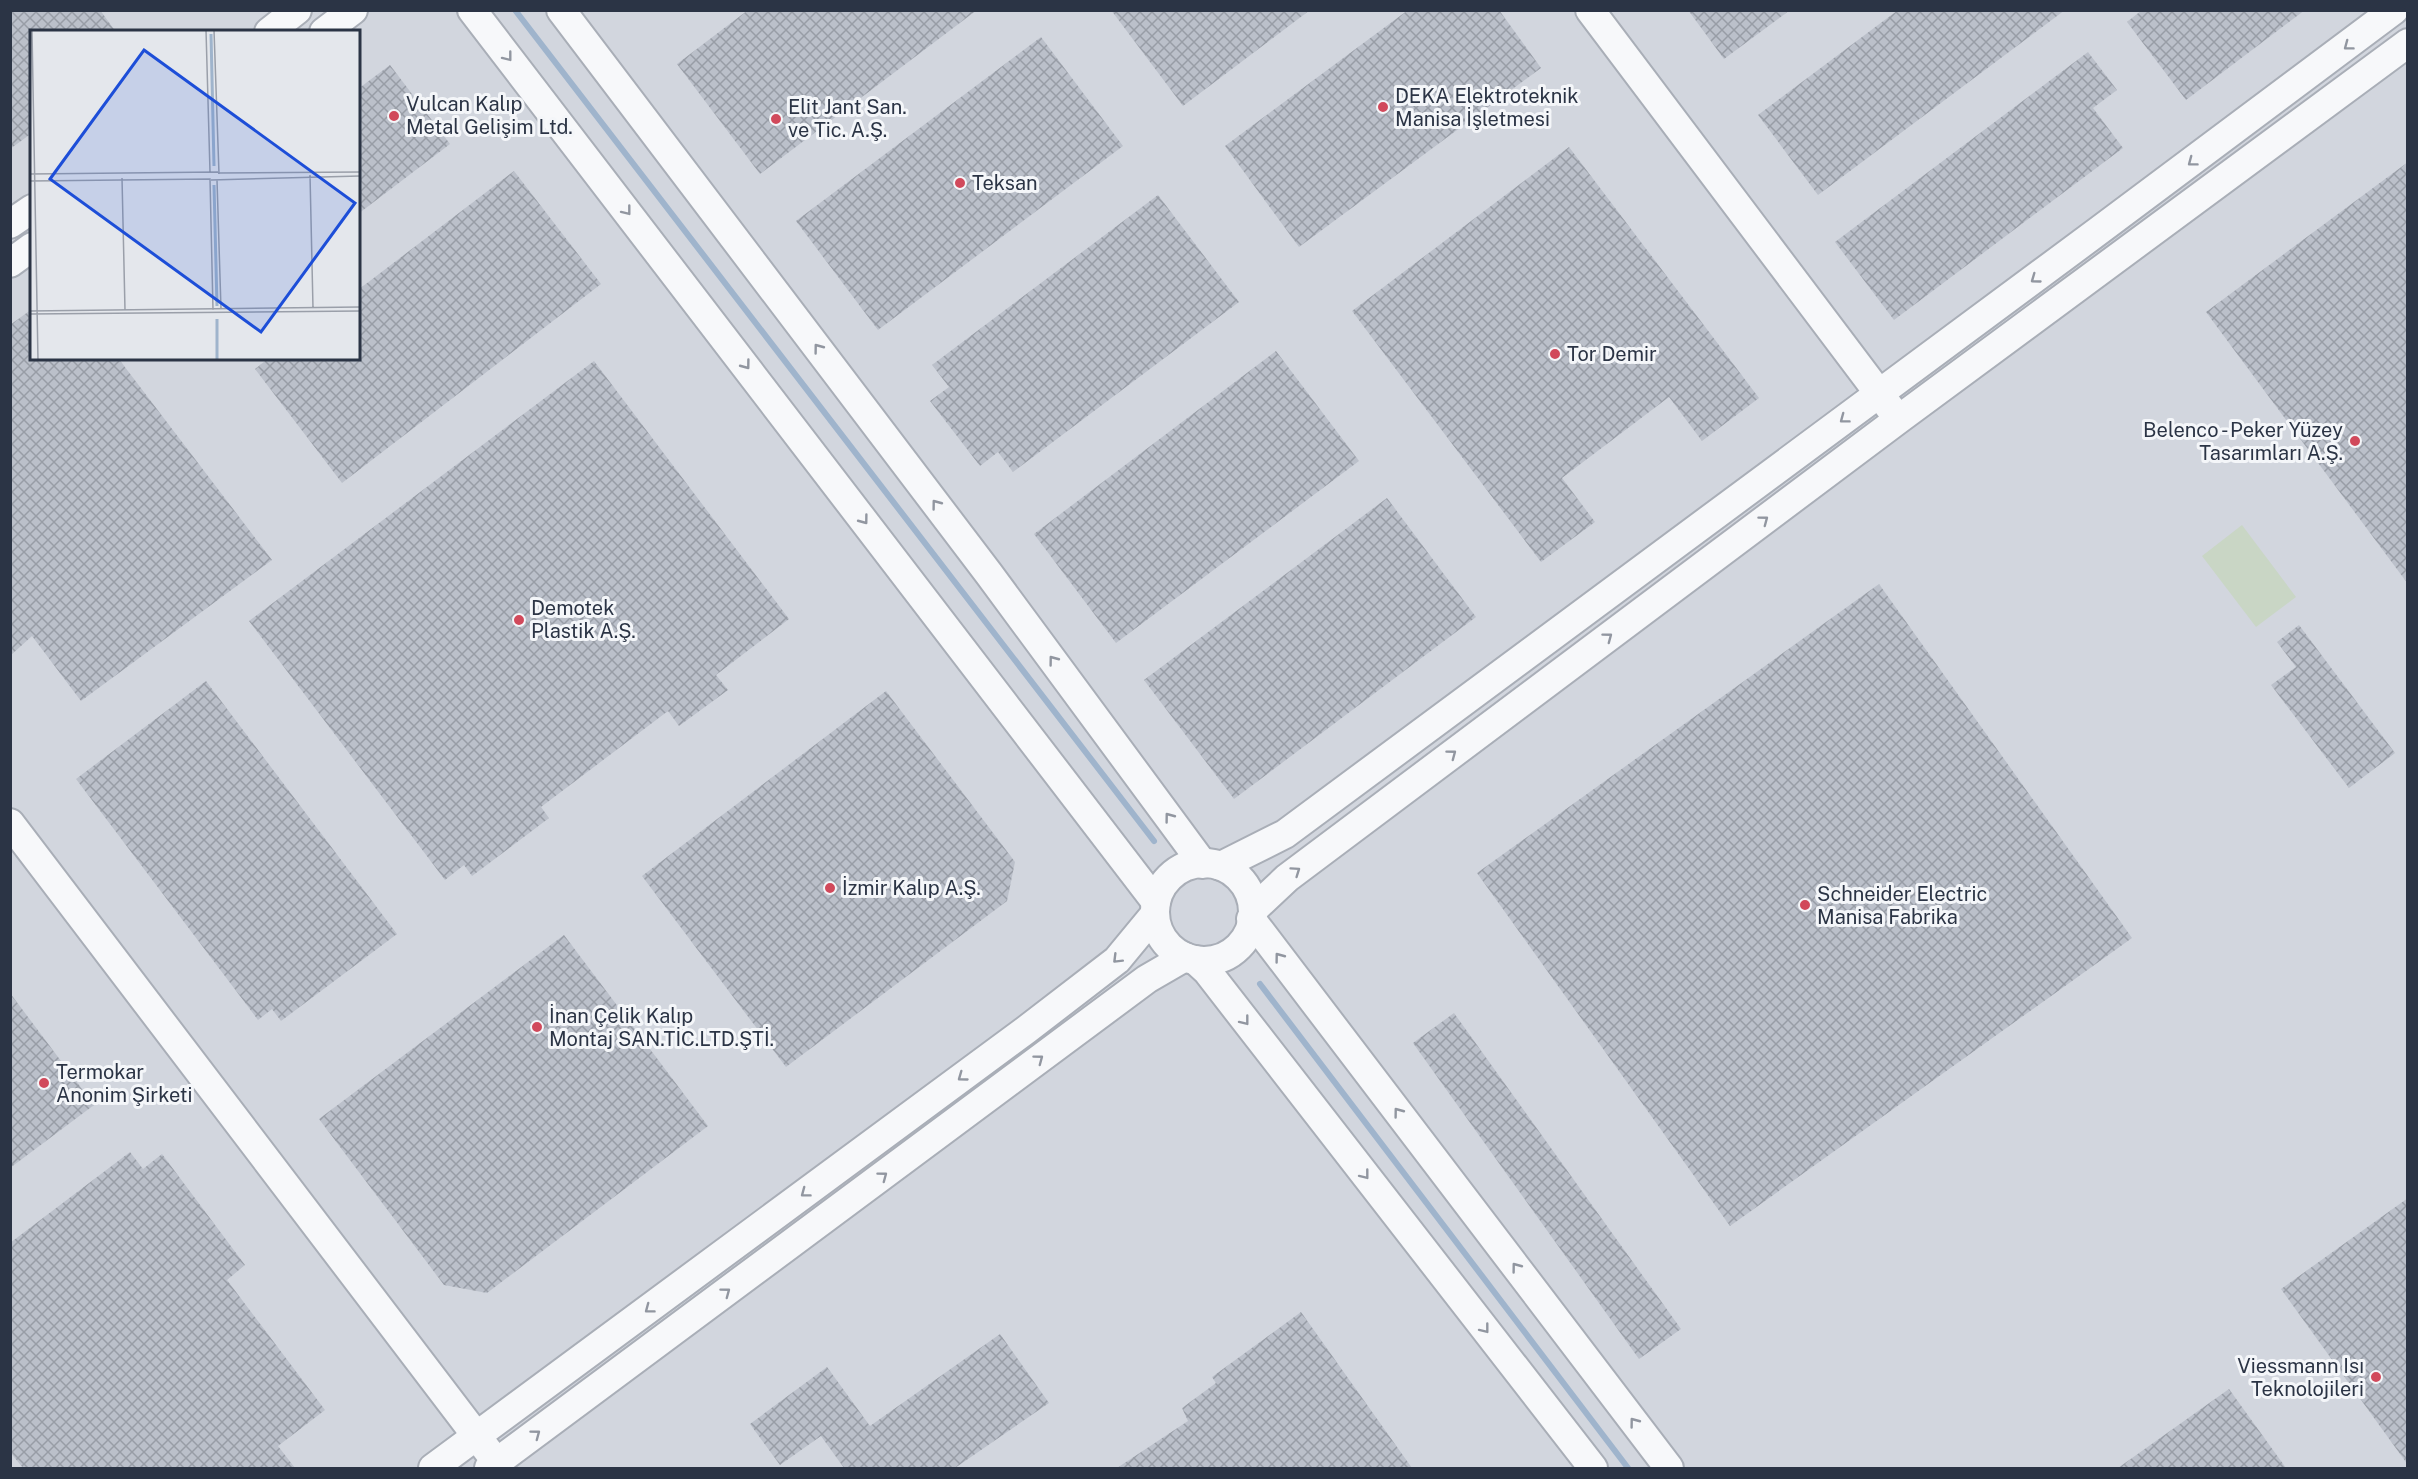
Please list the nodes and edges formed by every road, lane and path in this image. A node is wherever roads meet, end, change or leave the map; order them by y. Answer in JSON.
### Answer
{"nodes":[{"id":1,"x":297,"y":10,"type":"edge"},
{"id":2,"x":353,"y":10,"type":"edge"},
{"id":3,"x":472,"y":10,"type":"edge"},
{"id":4,"x":561,"y":10,"type":"edge"},
{"id":5,"x":1590,"y":10,"type":"edge"},
{"id":6,"x":2394,"y":10,"type":"edge"},
{"id":7,"x":272,"y":30,"type":"edge"},
{"id":8,"x":327,"y":30,"type":"edge"},
{"id":9,"x":2408,"y":43,"type":"edge"},
{"id":10,"x":30,"y":210,"type":"edge"},
{"id":11,"x":10,"y":224,"type":"edge"},
{"id":12,"x":30,"y":248,"type":"edge"},
{"id":13,"x":10,"y":263,"type":"edge"},
{"id":14,"x":1878,"y":393,"type":"junction"},
{"id":15,"x":1899,"y":419,"type":"junction"},
{"id":16,"x":10,"y":823,"type":"edge"},
{"id":17,"x":1212,"y":865,"type":"junction"},
{"id":18,"x":1155,"y":908,"type":"junction"},
{"id":19,"x":1252,"y":915,"type":"junction"},
{"id":20,"x":1190,"y":959,"type":"junction"},
{"id":21,"x":477,"y":1436,"type":"junction"},
{"id":22,"x":493,"y":1466,"type":"edge"},
{"id":23,"x":434,"y":1468,"type":"edge"},
{"id":24,"x":1593,"y":1468,"type":"edge"},
{"id":25,"x":1670,"y":1468,"type":"edge"}],
"edges":[{"from":1,"to":7,"type":"street"},
{"from":2,"to":8,"type":"street"},
{"from":3,"to":18,"type":"street","one_way":true},
{"from":17,"to":4,"type":"street","one_way":true},
{"from":5,"to":14,"type":"street"},
{"from":6,"to":14,"type":"street","one_way":true},
{"from":9,"to":15,"type":"street"},
{"from":10,"to":11,"type":"street"},
{"from":12,"to":13,"type":"street"},
{"from":14,"to":15,"type":"street"},
{"from":14,"to":17,"type":"street","one_way":true},
{"from":19,"to":15,"type":"street","one_way":true},
{"from":16,"to":21,"type":"street"},
{"from":17,"to":18,"type":"street"},
{"from":17,"to":19,"type":"street"},
{"from":18,"to":20,"type":"street"},
{"from":18,"to":21,"type":"street","one_way":true},
{"from":19,"to":20,"type":"street"},
{"from":25,"to":19,"type":"street","one_way":true},
{"from":22,"to":20,"type":"street","one_way":true},
{"from":20,"to":24,"type":"street","one_way":true},
{"from":21,"to":22,"type":"street"},
{"from":21,"to":23,"type":"street"}]}
